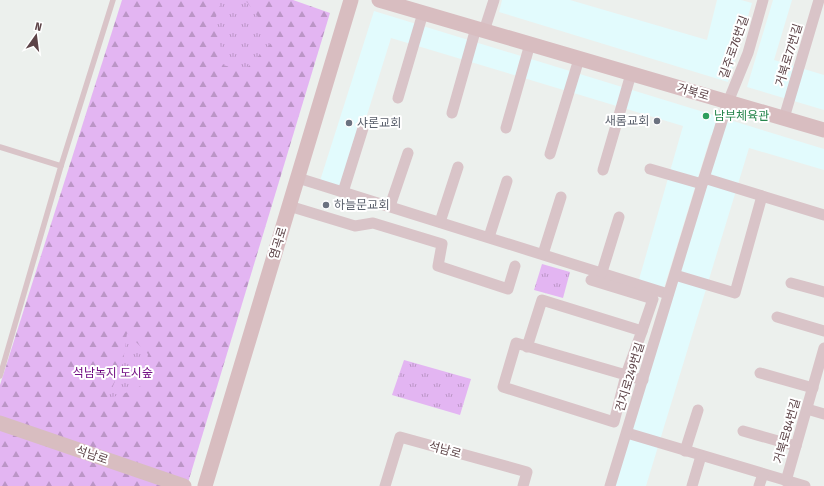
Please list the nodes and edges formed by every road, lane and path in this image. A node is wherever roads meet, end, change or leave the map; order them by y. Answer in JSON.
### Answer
{"nodes":[{"id":1,"x":113,"y":0,"type":"edge"},
{"id":2,"x":351,"y":0,"type":"edge"},
{"id":3,"x":379,"y":0,"type":"edge"},
{"id":4,"x":494,"y":0,"type":"edge"},
{"id":5,"x":763,"y":0,"type":"edge"},
{"id":6,"x":819,"y":0,"type":"edge"},
{"id":7,"x":423,"y":13,"type":"junction"},
{"id":8,"x":480,"y":30,"type":"junction"},
{"id":9,"x":530,"y":44,"type":"junction"},
{"id":10,"x":579,"y":58,"type":"junction"},
{"id":11,"x":631,"y":74,"type":"junction"},
{"id":12,"x":398,"y":98,"type":"dead end"},
{"id":13,"x":728,"y":102,"type":"junction"},
{"id":14,"x":452,"y":113,"type":"dead end"},
{"id":15,"x":784,"y":118,"type":"junction"},
{"id":16,"x":364,"y":125,"type":"dead end"},
{"id":17,"x":506,"y":128,"type":"dead end"},
{"id":18,"x":824,"y":130,"type":"edge"},
{"id":19,"x":0,"y":147,"type":"edge"},
{"id":20,"x":408,"y":153,"type":"dead end"},
{"id":21,"x":550,"y":154,"type":"dead end"},
{"id":22,"x":61,"y":166,"type":"junction"},
{"id":23,"x":458,"y":167,"type":"dead end"},
{"id":24,"x":650,"y":169,"type":"dead end"},
{"id":25,"x":603,"y":170,"type":"dead end"},
{"id":26,"x":298,"y":178,"type":"junction"},
{"id":27,"x":507,"y":181,"type":"dead end"},
{"id":28,"x":703,"y":181,"type":"junction"},
{"id":29,"x":343,"y":192,"type":"junction"},
{"id":30,"x":762,"y":196,"type":"junction"},
{"id":31,"x":561,"y":197,"type":"dead end"},
{"id":32,"x":289,"y":206,"type":"junction"},
{"id":33,"x":390,"y":206,"type":"junction"},
{"id":34,"x":824,"y":215,"type":"edge"},
{"id":35,"x":619,"y":217,"type":"dead end"},
{"id":36,"x":440,"y":222,"type":"junction"},
{"id":37,"x":489,"y":238,"type":"junction"},
{"id":38,"x":543,"y":254,"type":"junction"},
{"id":39,"x":515,"y":266,"type":"dead end"},
{"id":40,"x":602,"y":272,"type":"junction"},
{"id":41,"x":675,"y":275,"type":"junction"},
{"id":42,"x":591,"y":280,"type":"dead end"},
{"id":43,"x":791,"y":283,"type":"dead end"},
{"id":44,"x":824,"y":292,"type":"edge"},
{"id":45,"x":668,"y":294,"type":"junction"},
{"id":46,"x":778,"y":317,"type":"dead end"},
{"id":47,"x":642,"y":331,"type":"junction"},
{"id":48,"x":824,"y":331,"type":"edge"},
{"id":49,"x":527,"y":347,"type":"junction"},
{"id":50,"x":824,"y":348,"type":"edge"},
{"id":51,"x":822,"y":362,"type":"edge"},
{"id":52,"x":760,"y":372,"type":"dead end"},
{"id":53,"x":626,"y":375,"type":"junction"},
{"id":54,"x":0,"y":376,"type":"edge"},
{"id":55,"x":643,"y":380,"type":"junction"},
{"id":56,"x":813,"y":388,"type":"junction"},
{"id":57,"x":807,"y":409,"type":"junction"},
{"id":58,"x":698,"y":410,"type":"dead end"},
{"id":59,"x":824,"y":414,"type":"edge"},
{"id":60,"x":0,"y":423,"type":"edge"},
{"id":61,"x":743,"y":431,"type":"dead end"},
{"id":62,"x":627,"y":433,"type":"junction"},
{"id":63,"x":796,"y":446,"type":"junction"},
{"id":64,"x":685,"y":451,"type":"junction"},
{"id":65,"x":701,"y":456,"type":"junction"},
{"id":66,"x":762,"y":474,"type":"junction"},
{"id":67,"x":786,"y":481,"type":"junction"},
{"id":68,"x":184,"y":486,"type":"edge"},
{"id":69,"x":205,"y":486,"type":"edge"},
{"id":70,"x":385,"y":486,"type":"edge"},
{"id":71,"x":523,"y":486,"type":"edge"},
{"id":72,"x":610,"y":486,"type":"edge"},
{"id":73,"x":692,"y":486,"type":"edge"},
{"id":74,"x":759,"y":486,"type":"edge"},
{"id":75,"x":804,"y":486,"type":"edge"}],
"edges":[{"from":1,"to":22,"type":"lane"},
{"from":2,"to":26,"type":"street","name":"염곡로"},
{"from":3,"to":7,"type":"street","name":"거북로"},
{"from":4,"to":8,"type":"street"},
{"from":5,"to":13,"type":"street","name":"길주로76번길"},
{"from":6,"to":15,"type":"street","name":"거북로77번길"},
{"from":7,"to":8,"type":"street","name":"거북로"},
{"from":7,"to":12,"type":"street"},
{"from":8,"to":9,"type":"street","name":"거북로"},
{"from":8,"to":14,"type":"street"},
{"from":9,"to":10,"type":"street","name":"거북로"},
{"from":9,"to":17,"type":"street"},
{"from":10,"to":11,"type":"street","name":"거북로"},
{"from":10,"to":21,"type":"street"},
{"from":11,"to":13,"type":"street","name":"거북로"},
{"from":11,"to":25,"type":"street"},
{"from":13,"to":15,"type":"street","name":"거북로"},
{"from":13,"to":28,"type":"street","name":"건지로249번길"},
{"from":15,"to":18,"type":"street","name":"거북로"},
{"from":16,"to":29,"type":"street"},
{"from":19,"to":22,"type":"lane"},
{"from":20,"to":33,"type":"street"},
{"from":22,"to":54,"type":"lane"},
{"from":23,"to":36,"type":"street"},
{"from":24,"to":28,"type":"street"},
{"from":26,"to":29,"type":"street"},
{"from":26,"to":32,"type":"street","name":"염곡로"},
{"from":27,"to":37,"type":"street"},
{"from":28,"to":30,"type":"street"},
{"from":28,"to":41,"type":"street","name":"건지로249번길"},
{"from":29,"to":33,"type":"street"},
{"from":30,"to":34,"type":"street"},
{"from":30,"to":41,"type":"street"},
{"from":31,"to":38,"type":"street"},
{"from":32,"to":39,"type":"street"},
{"from":32,"to":69,"type":"street","name":"염곡로"},
{"from":33,"to":36,"type":"street"},
{"from":35,"to":40,"type":"street"},
{"from":36,"to":37,"type":"street"},
{"from":37,"to":38,"type":"street"},
{"from":38,"to":40,"type":"street"},
{"from":40,"to":45,"type":"street"},
{"from":41,"to":45,"type":"street","name":"건지로249번길"},
{"from":42,"to":47,"type":"street"},
{"from":43,"to":44,"type":"street"},
{"from":45,"to":55,"type":"street","name":"건지로249번길"},
{"from":46,"to":48,"type":"street"},
{"from":47,"to":49,"type":"street"},
{"from":47,"to":53,"type":"street"},
{"from":49,"to":53,"type":"street"},
{"from":49,"to":53,"type":"street"},
{"from":50,"to":51,"type":"street","name":"거북로84번길"},
{"from":51,"to":56,"type":"street","name":"거북로84번길"},
{"from":52,"to":56,"type":"street","name":"거북로84번길"},
{"from":53,"to":55,"type":"street"},
{"from":55,"to":62,"type":"street","name":"건지로249번길"},
{"from":56,"to":57,"type":"street","name":"거북로84번길"},
{"from":57,"to":59,"type":"street"},
{"from":57,"to":63,"type":"street","name":"거북로84번길"},
{"from":58,"to":64,"type":"street"},
{"from":60,"to":68,"type":"street","name":"석남로"},
{"from":61,"to":63,"type":"street"},
{"from":62,"to":64,"type":"street"},
{"from":62,"to":72,"type":"street","name":"건지로249번길"},
{"from":63,"to":67,"type":"street","name":"거북로84번길"},
{"from":64,"to":65,"type":"street"},
{"from":65,"to":66,"type":"street"},
{"from":65,"to":73,"type":"street"},
{"from":66,"to":67,"type":"street"},
{"from":66,"to":74,"type":"street"},
{"from":67,"to":75,"type":"street"},
{"from":70,"to":71,"type":"street","name":"석남로"}]}
